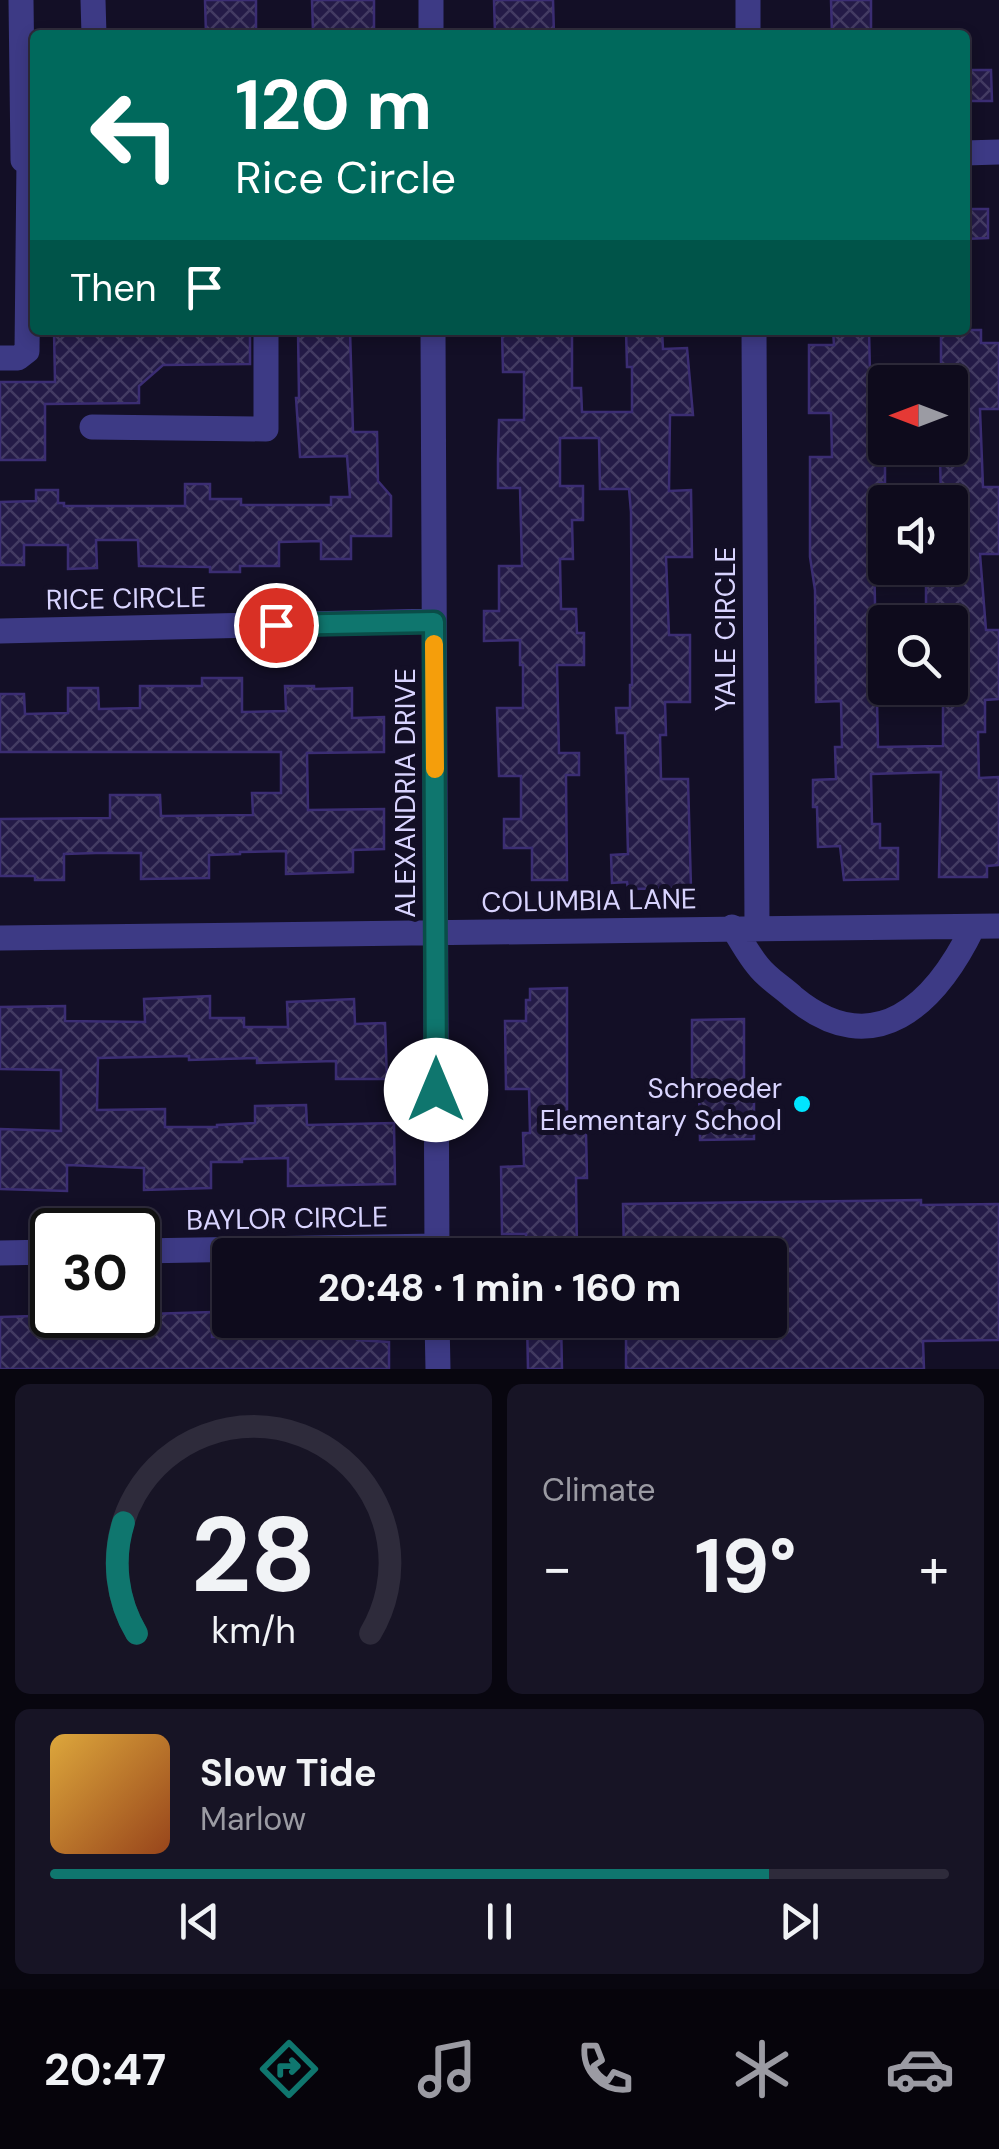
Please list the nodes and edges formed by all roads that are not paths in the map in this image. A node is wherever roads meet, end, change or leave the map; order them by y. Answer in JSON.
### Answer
{"nodes":[{"id":1,"x":22,"y":0,"type":"edge"},
{"id":2,"x":93,"y":0,"type":"edge"},
{"id":3,"x":431,"y":0,"type":"edge"},
{"id":4,"x":748,"y":0,"type":"edge"},
{"id":5,"x":94,"y":30,"type":"edge"},
{"id":6,"x":431,"y":30,"type":"edge"},
{"id":7,"x":748,"y":30,"type":"edge"},
{"id":8,"x":970,"y":152,"type":"edge"},
{"id":9,"x":999,"y":152,"type":"edge"},
{"id":10,"x":22,"y":160,"type":"edge"},
{"id":11,"x":266,"y":335,"type":"edge"},
{"id":12,"x":433,"y":335,"type":"edge"},
{"id":13,"x":754,"y":335,"type":"edge"},
{"id":14,"x":0,"y":358,"type":"edge"},
{"id":15,"x":92,"y":428,"type":"dead end"},
{"id":16,"x":434,"y":622,"type":"junction"},
{"id":17,"x":0,"y":631,"type":"edge"},
{"id":18,"x":973,"y":926,"type":"junction"},
{"id":19,"x":999,"y":926,"type":"edge"},
{"id":20,"x":744,"y":927,"type":"junction"},
{"id":21,"x":436,"y":934,"type":"junction"},
{"id":22,"x":0,"y":938,"type":"edge"},
{"id":23,"x":437,"y":1238,"type":"edge"},
{"id":24,"x":160,"y":1251,"type":"edge"},
{"id":25,"x":212,"y":1251,"type":"edge"},
{"id":26,"x":30,"y":1252,"type":"edge"},
{"id":27,"x":0,"y":1253,"type":"edge"},
{"id":28,"x":437,"y":1338,"type":"edge"},
{"id":29,"x":438,"y":1369,"type":"edge"}],
"edges":[{"from":1,"to":10,"type":"street"},
{"from":2,"to":5,"type":"street"},
{"from":3,"to":6,"type":"street"},
{"from":4,"to":7,"type":"street"},
{"from":8,"to":9,"type":"street"},
{"from":10,"to":14,"type":"street"},
{"from":11,"to":15,"type":"street"},
{"from":12,"to":16,"type":"street","name":"ALEXANDRIA DRIVE"},
{"from":13,"to":20,"type":"street","name":"YALE CIRCLE"},
{"from":16,"to":17,"type":"street","name":"RICE CIRCLE"},
{"from":16,"to":21,"type":"street","name":"ALEXANDRIA DRIVE"},
{"from":18,"to":19,"type":"street","name":"COLUMBIA LANE"},
{"from":18,"to":20,"type":"street","name":"COLUMBIA LANE"},
{"from":18,"to":20,"type":"street"},
{"from":20,"to":21,"type":"street","name":"COLUMBIA LANE"},
{"from":21,"to":22,"type":"street","name":"COLUMBIA LANE"},
{"from":21,"to":23,"type":"street","name":"ALEXANDRIA DRIVE"},
{"from":24,"to":25,"type":"street","name":"BAYLOR CIRCLE"},
{"from":26,"to":27,"type":"street"},
{"from":28,"to":29,"type":"street"}]}
